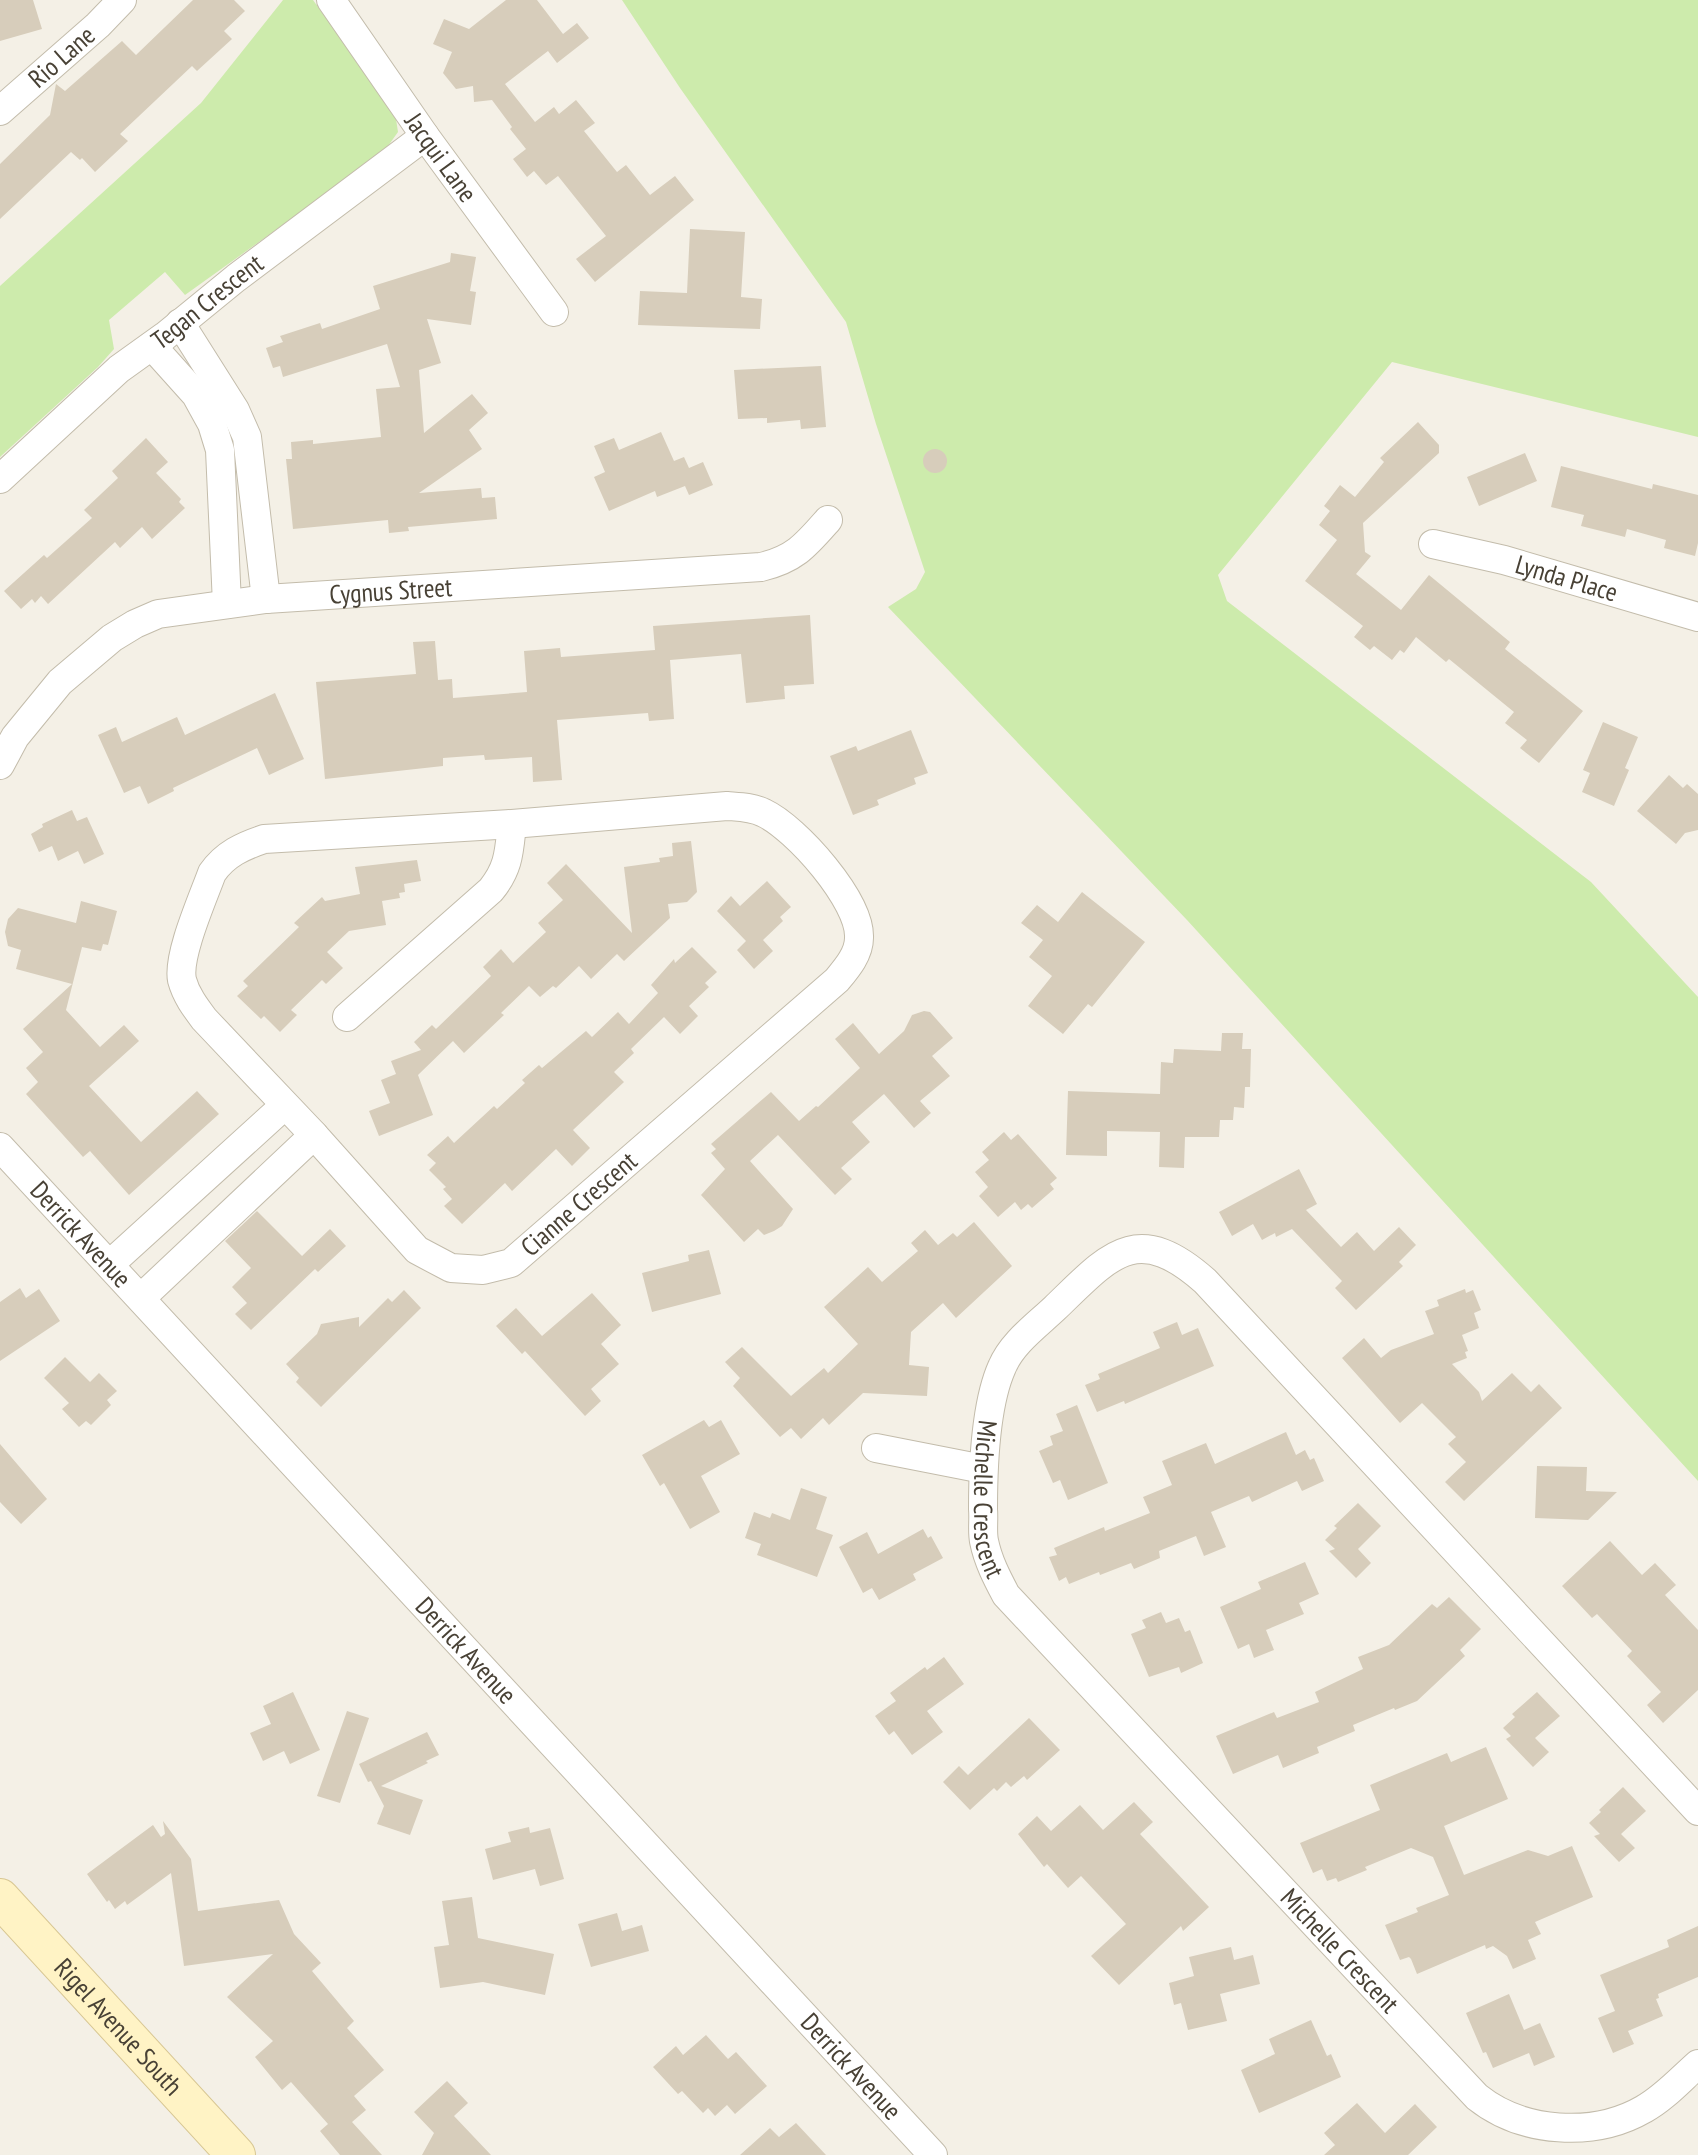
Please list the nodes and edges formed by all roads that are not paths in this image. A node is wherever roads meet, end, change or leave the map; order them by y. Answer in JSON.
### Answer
{"nodes":[{"id":1,"x":122,"y":0,"type":"edge"},
{"id":2,"x":331,"y":0,"type":"edge"},
{"id":3,"x":0,"y":111,"type":"edge"},
{"id":4,"x":425,"y":136,"type":"junction"},
{"id":5,"x":554,"y":312,"type":"dead end"},
{"id":6,"x":180,"y":323,"type":"junction"},
{"id":7,"x":152,"y":346,"type":"junction"},
{"id":8,"x":0,"y":480,"type":"edge"},
{"id":9,"x":828,"y":520,"type":"dead end"},
{"id":10,"x":1433,"y":544,"type":"dead end"},
{"id":11,"x":266,"y":599,"type":"junction"},
{"id":12,"x":227,"y":604,"type":"junction"},
{"id":13,"x":1698,"y":617,"type":"edge"},
{"id":14,"x":0,"y":765,"type":"edge"},
{"id":15,"x":512,"y":824,"type":"junction"},
{"id":16,"x":347,"y":1017,"type":"dead end"},
{"id":17,"x":284,"y":1107,"type":"junction"},
{"id":18,"x":314,"y":1135,"type":"junction"},
{"id":19,"x":0,"y":1147,"type":"edge"},
{"id":20,"x":110,"y":1264,"type":"junction"},
{"id":21,"x":141,"y":1298,"type":"junction"},
{"id":22,"x":876,"y":1448,"type":"dead end"},
{"id":23,"x":983,"y":1469,"type":"junction"},
{"id":24,"x":1698,"y":1811,"type":"edge"},
{"id":25,"x":0,"y":1898,"type":"edge"},
{"id":26,"x":1698,"y":2064,"type":"edge"},
{"id":27,"x":236,"y":2155,"type":"edge"},
{"id":28,"x":933,"y":2155,"type":"edge"}],
"edges":[{"from":1,"to":3,"type":"street","name":"Rio Lane"},
{"from":2,"to":4,"type":"street","name":"Jacqui Lane"},
{"from":4,"to":5,"type":"street","name":"Jacqui Lane"},
{"from":4,"to":6,"type":"street","name":"Tegan Crescent"},
{"from":6,"to":7,"type":"street","name":"Tegan Crescent"},
{"from":6,"to":11,"type":"street"},
{"from":7,"to":8,"type":"street","name":"Tegan Crescent"},
{"from":7,"to":12,"type":"street"},
{"from":9,"to":11,"type":"street","name":"Cygnus Street"},
{"from":10,"to":13,"type":"street","name":"Lynda Place"},
{"from":11,"to":12,"type":"street","name":"Cygnus Street"},
{"from":12,"to":14,"type":"street","name":"Cygnus Street"},
{"from":15,"to":16,"type":"street"},
{"from":15,"to":17,"type":"street","name":"Cianne Crescent"},
{"from":15,"to":18,"type":"street","name":"Cianne Crescent"},
{"from":17,"to":18,"type":"street","name":"Cianne Crescent"},
{"from":17,"to":20,"type":"street"},
{"from":18,"to":21,"type":"street"},
{"from":19,"to":20,"type":"street","name":"Derrick Avenue"},
{"from":20,"to":21,"type":"street","name":"Derrick Avenue"},
{"from":21,"to":28,"type":"street","name":"Derrick Avenue"},
{"from":22,"to":23,"type":"street"},
{"from":23,"to":24,"type":"street","name":"Michelle Crescent"},
{"from":23,"to":26,"type":"street","name":"Michelle Crescent"},
{"from":25,"to":27,"type":"main road","name":"Rigel Avenue South"}]}
